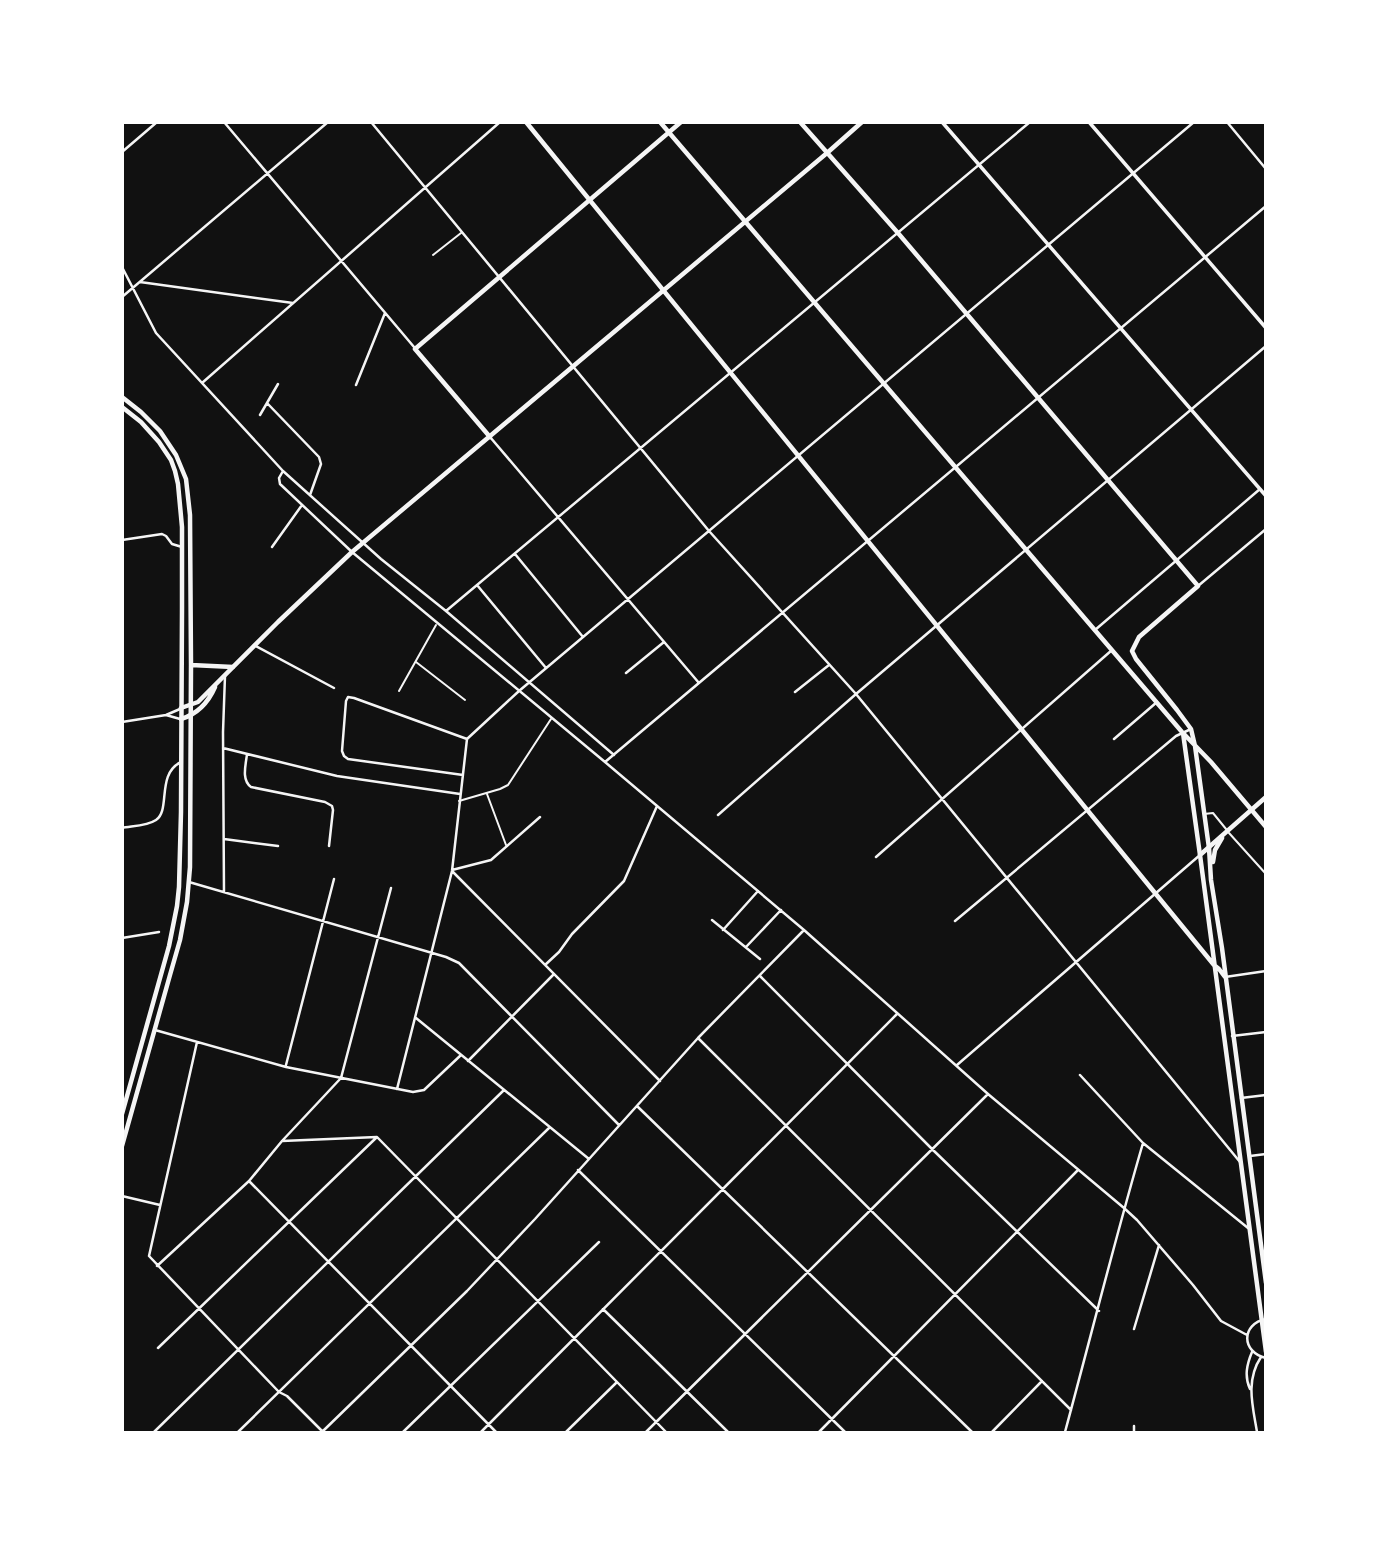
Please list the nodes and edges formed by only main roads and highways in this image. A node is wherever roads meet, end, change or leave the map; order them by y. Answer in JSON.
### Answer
{"nodes":[{"id":1,"x":526,"y":122,"type":"edge"},
{"id":2,"x":660,"y":122,"type":"edge"},
{"id":3,"x":681,"y":122,"type":"edge"},
{"id":4,"x":800,"y":122,"type":"edge"},
{"id":5,"x":862,"y":122,"type":"edge"},
{"id":6,"x":669,"y":133,"type":"junction"},
{"id":7,"x":827,"y":153,"type":"junction"},
{"id":8,"x":589,"y":201,"type":"junction"},
{"id":9,"x":745,"y":222,"type":"junction"},
{"id":10,"x":663,"y":292,"type":"junction"},
{"id":11,"x":122,"y":397,"type":"edge"},
{"id":12,"x":122,"y":407,"type":"edge"},
{"id":13,"x":490,"y":437,"type":"junction"},
{"id":14,"x":191,"y":664,"type":"junction"},
{"id":15,"x":233,"y":667,"type":"junction"},
{"id":16,"x":215,"y":686,"type":"junction"},
{"id":17,"x":191,"y":706,"type":"junction"},
{"id":18,"x":181,"y":708,"type":"junction"},
{"id":19,"x":191,"y":716,"type":"junction"},
{"id":20,"x":181,"y":719,"type":"junction"},
{"id":21,"x":1182,"y":732,"type":"junction"},
{"id":22,"x":1195,"y":746,"type":"junction"},
{"id":23,"x":1265,"y":797,"type":"edge"},
{"id":24,"x":1251,"y":810,"type":"junction"},
{"id":25,"x":1265,"y":827,"type":"edge"},
{"id":26,"x":1226,"y":833,"type":"junction"},
{"id":27,"x":1209,"y":848,"type":"junction"},
{"id":28,"x":1200,"y":855,"type":"junction"},
{"id":29,"x":1211,"y":880,"type":"junction"},
{"id":30,"x":1214,"y":965,"type":"junction"},
{"id":31,"x":1225,"y":977,"type":"junction"},
{"id":32,"x":122,"y":1114,"type":"edge"},
{"id":33,"x":122,"y":1146,"type":"edge"},
{"id":34,"x":1265,"y":1283,"type":"edge"},
{"id":35,"x":1263,"y":1319,"type":"edge"},
{"id":36,"x":1265,"y":1352,"type":"edge"}],
"edges":[{"from":1,"to":8,"type":"main road"},
{"from":2,"to":6,"type":"main road"},
{"from":3,"to":6,"type":"main road"},
{"from":4,"to":7,"type":"main road"},
{"from":5,"to":7,"type":"main road"},
{"from":6,"to":8,"type":"main road"},
{"from":6,"to":9,"type":"main road"},
{"from":7,"to":9,"type":"main road"},
{"from":7,"to":22,"type":"main road"},
{"from":8,"to":10,"type":"main road"},
{"from":8,"to":13,"type":"main road"},
{"from":9,"to":10,"type":"main road"},
{"from":9,"to":21,"type":"main road"},
{"from":10,"to":13,"type":"main road"},
{"from":10,"to":30,"type":"main road"},
{"from":11,"to":14,"type":"main road"},
{"from":12,"to":18,"type":"main road"},
{"from":13,"to":15,"type":"main road"},
{"from":14,"to":15,"type":"main road"},
{"from":14,"to":17,"type":"main road"},
{"from":15,"to":16,"type":"main road"},
{"from":16,"to":17,"type":"main road"},
{"from":16,"to":19,"type":"main road"},
{"from":17,"to":18,"type":"main road"},
{"from":17,"to":19,"type":"main road"},
{"from":18,"to":20,"type":"main road"},
{"from":19,"to":20,"type":"main road"},
{"from":19,"to":33,"type":"main road"},
{"from":20,"to":32,"type":"main road"},
{"from":21,"to":22,"type":"main road"},
{"from":21,"to":28,"type":"main road"},
{"from":22,"to":24,"type":"main road"},
{"from":22,"to":27,"type":"main road"},
{"from":23,"to":24,"type":"main road"},
{"from":24,"to":25,"type":"main road"},
{"from":24,"to":26,"type":"main road"},
{"from":26,"to":27,"type":"main road"},
{"from":26,"to":29,"type":"main road"},
{"from":27,"to":28,"type":"main road"},
{"from":27,"to":29,"type":"main road"},
{"from":28,"to":30,"type":"main road"},
{"from":29,"to":31,"type":"main road"},
{"from":30,"to":31,"type":"main road"},
{"from":30,"to":35,"type":"main road"},
{"from":31,"to":34,"type":"main road"},
{"from":35,"to":36,"type":"main road"}]}
